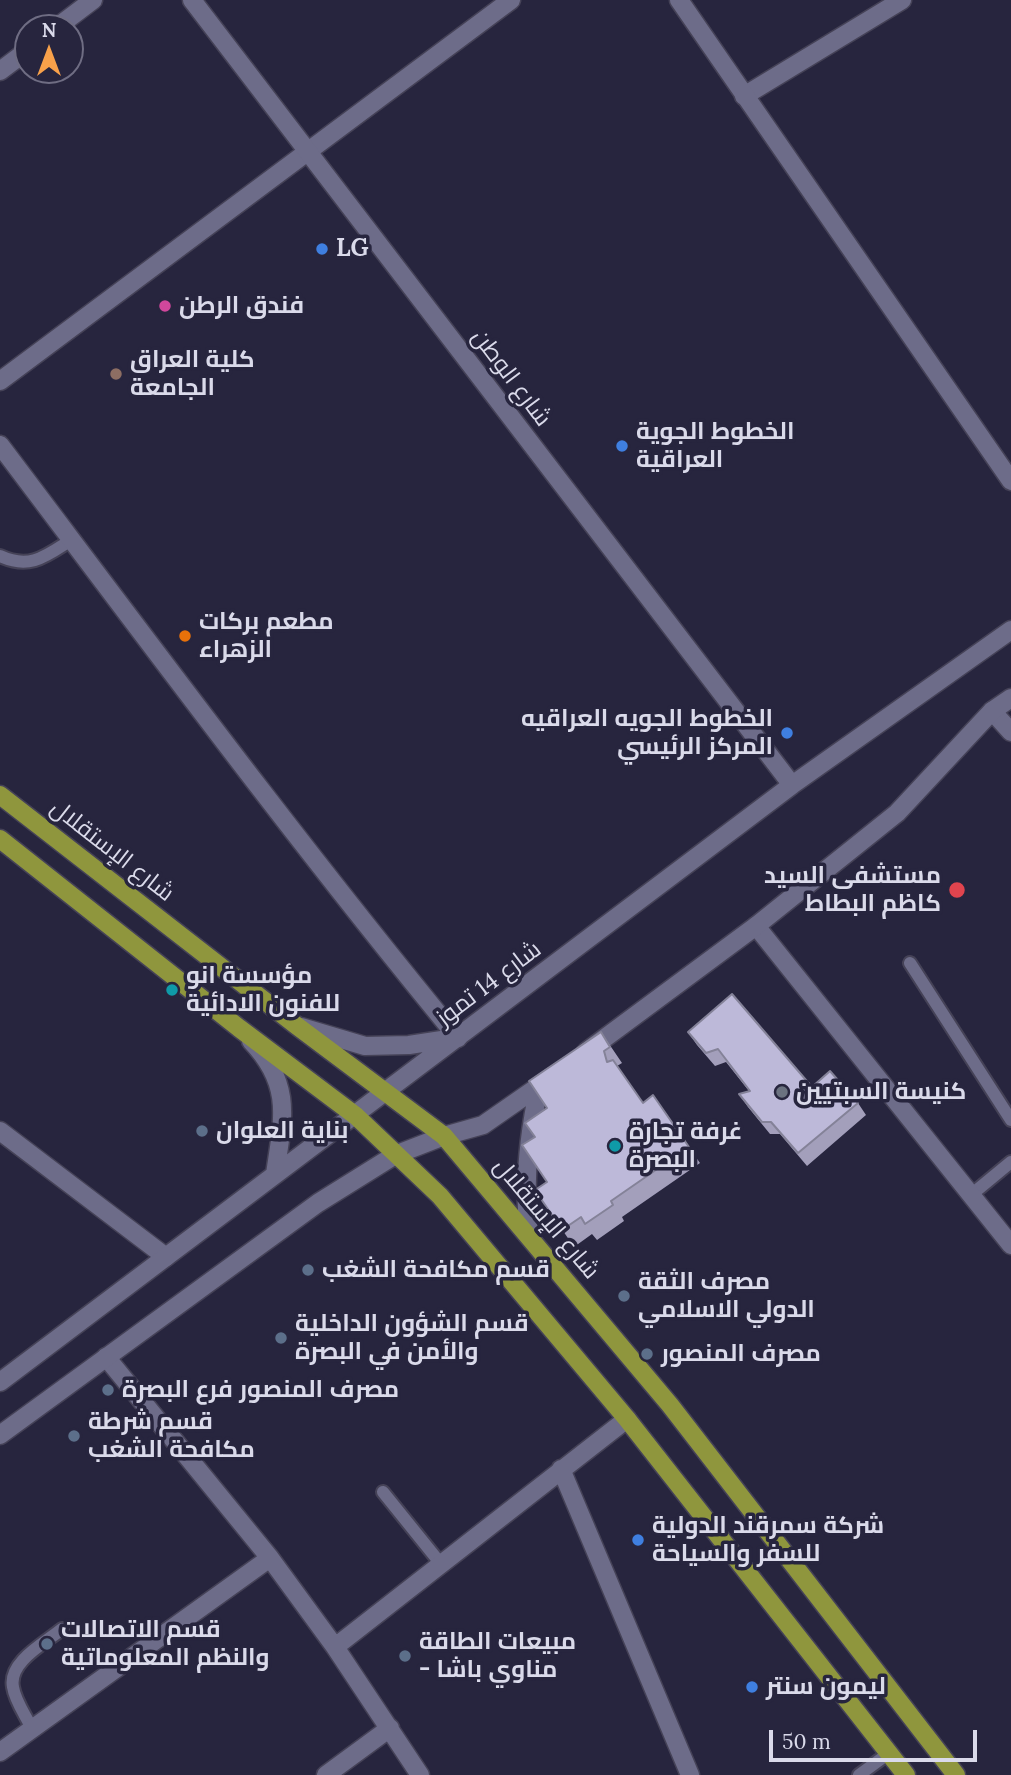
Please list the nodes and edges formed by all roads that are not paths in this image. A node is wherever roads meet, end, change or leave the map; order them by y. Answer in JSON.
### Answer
{"nodes":[{"id":1,"x":93,"y":0,"type":"edge"},
{"id":2,"x":192,"y":0,"type":"edge"},
{"id":3,"x":511,"y":0,"type":"edge"},
{"id":4,"x":679,"y":0,"type":"edge"},
{"id":5,"x":902,"y":0,"type":"edge"},
{"id":6,"x":75,"y":14,"type":"edge"},
{"id":7,"x":744,"y":96,"type":"junction"},
{"id":8,"x":307,"y":151,"type":"junction"},
{"id":9,"x":0,"y":381,"type":"edge"},
{"id":10,"x":1,"y":449,"type":"edge"},
{"id":11,"x":1011,"y":481,"type":"edge"},
{"id":12,"x":71,"y":540,"type":"junction"},
{"id":13,"x":0,"y":556,"type":"edge"},
{"id":14,"x":1011,"y":630,"type":"edge"},
{"id":15,"x":1011,"y":698,"type":"edge"},
{"id":16,"x":992,"y":711,"type":"junction"},
{"id":17,"x":1011,"y":732,"type":"edge"},
{"id":18,"x":792,"y":785,"type":"junction"},
{"id":19,"x":0,"y":795,"type":"edge"},
{"id":20,"x":0,"y":839,"type":"edge"},
{"id":21,"x":756,"y":926,"type":"junction"},
{"id":22,"x":911,"y":963,"type":"dead end"},
{"id":23,"x":297,"y":1026,"type":"junction"},
{"id":24,"x":239,"y":1028,"type":"junction"},
{"id":25,"x":458,"y":1038,"type":"junction"},
{"id":26,"x":539,"y":1087,"type":"junction"},
{"id":27,"x":386,"y":1092,"type":"junction"},
{"id":28,"x":356,"y":1116,"type":"junction"},
{"id":29,"x":1011,"y":1119,"type":"edge"},
{"id":30,"x":0,"y":1131,"type":"edge"},
{"id":31,"x":444,"y":1136,"type":"junction"},
{"id":32,"x":396,"y":1154,"type":"junction"},
{"id":33,"x":1011,"y":1161,"type":"edge"},
{"id":34,"x":275,"y":1174,"type":"junction"},
{"id":35,"x":971,"y":1195,"type":"junction"},
{"id":36,"x":530,"y":1236,"type":"junction"},
{"id":37,"x":1011,"y":1245,"type":"edge"},
{"id":38,"x":166,"y":1257,"type":"junction"},
{"id":39,"x":106,"y":1357,"type":"junction"},
{"id":40,"x":0,"y":1382,"type":"edge"},
{"id":41,"x":627,"y":1419,"type":"junction"},
{"id":42,"x":0,"y":1435,"type":"edge"},
{"id":43,"x":561,"y":1469,"type":"junction"},
{"id":44,"x":383,"y":1492,"type":"dead end"},
{"id":45,"x":270,"y":1559,"type":"junction"},
{"id":46,"x":441,"y":1564,"type":"junction"},
{"id":47,"x":62,"y":1629,"type":"dead end"},
{"id":48,"x":335,"y":1647,"type":"junction"},
{"id":49,"x":32,"y":1728,"type":"junction"},
{"id":50,"x":390,"y":1728,"type":"junction"},
{"id":51,"x":0,"y":1752,"type":"edge"},
{"id":52,"x":889,"y":1753,"type":"junction"},
{"id":53,"x":326,"y":1775,"type":"edge"},
{"id":54,"x":419,"y":1775,"type":"edge"},
{"id":55,"x":690,"y":1775,"type":"edge"},
{"id":56,"x":859,"y":1775,"type":"edge"},
{"id":57,"x":906,"y":1775,"type":"edge"},
{"id":58,"x":956,"y":1775,"type":"edge"}],
"edges":[{"from":1,"to":6,"type":"street"},
{"from":2,"to":8,"type":"street","name":"شارع الوطن"},
{"from":3,"to":8,"type":"street"},
{"from":4,"to":7,"type":"street"},
{"from":5,"to":7,"type":"street"},
{"from":7,"to":11,"type":"street"},
{"from":8,"to":9,"type":"street"},
{"from":8,"to":18,"type":"street","name":"شارع الوطن"},
{"from":10,"to":12,"type":"street"},
{"from":12,"to":13,"type":"lane"},
{"from":12,"to":25,"type":"street"},
{"from":14,"to":18,"type":"street","name":"شارع 14 تموز"},
{"from":15,"to":16,"type":"street"},
{"from":16,"to":17,"type":"street"},
{"from":16,"to":21,"type":"street"},
{"from":18,"to":25,"type":"street","name":"شارع 14 تموز"},
{"from":19,"to":23,"type":"main road","name":"شارع الإستقلال"},
{"from":20,"to":24,"type":"main road"},
{"from":21,"to":26,"type":"street"},
{"from":21,"to":35,"type":"street"},
{"from":22,"to":29,"type":"lane"},
{"from":23,"to":25,"type":"street"},
{"from":23,"to":27,"type":"main road","name":"شارع الإستقلال"},
{"from":24,"to":28,"type":"main road"},
{"from":24,"to":34,"type":"street"},
{"from":25,"to":27,"type":"street","name":"شارع 14 تموز"},
{"from":26,"to":31,"type":"street"},
{"from":26,"to":36,"type":"street"},
{"from":27,"to":28,"type":"street","name":"شارع 14 تموز"},
{"from":27,"to":31,"type":"main road","name":"شارع الإستقلال"},
{"from":28,"to":32,"type":"main road"},
{"from":28,"to":34,"type":"street","name":"شارع 14 تموز"},
{"from":30,"to":38,"type":"street"},
{"from":31,"to":32,"type":"street"},
{"from":31,"to":36,"type":"main road","name":"شارع الإستقلال"},
{"from":32,"to":39,"type":"street"},
{"from":32,"to":41,"type":"main road"},
{"from":33,"to":35,"type":"lane"},
{"from":34,"to":38,"type":"street","name":"شارع 14 تموز"},
{"from":35,"to":37,"type":"street"},
{"from":36,"to":58,"type":"main road","name":"شارع الإستقلال"},
{"from":38,"to":40,"type":"street","name":"شارع 14 تموز"},
{"from":39,"to":42,"type":"street"},
{"from":39,"to":45,"type":"street"},
{"from":41,"to":43,"type":"street"},
{"from":41,"to":52,"type":"main road"},
{"from":43,"to":46,"type":"street"},
{"from":43,"to":55,"type":"street"},
{"from":44,"to":46,"type":"lane"},
{"from":45,"to":48,"type":"street"},
{"from":45,"to":49,"type":"street"},
{"from":46,"to":48,"type":"street"},
{"from":47,"to":49,"type":"lane"},
{"from":48,"to":50,"type":"street"},
{"from":49,"to":51,"type":"street"},
{"from":50,"to":53,"type":"street"},
{"from":50,"to":54,"type":"street"},
{"from":52,"to":56,"type":"lane"},
{"from":52,"to":57,"type":"main road"}]}
